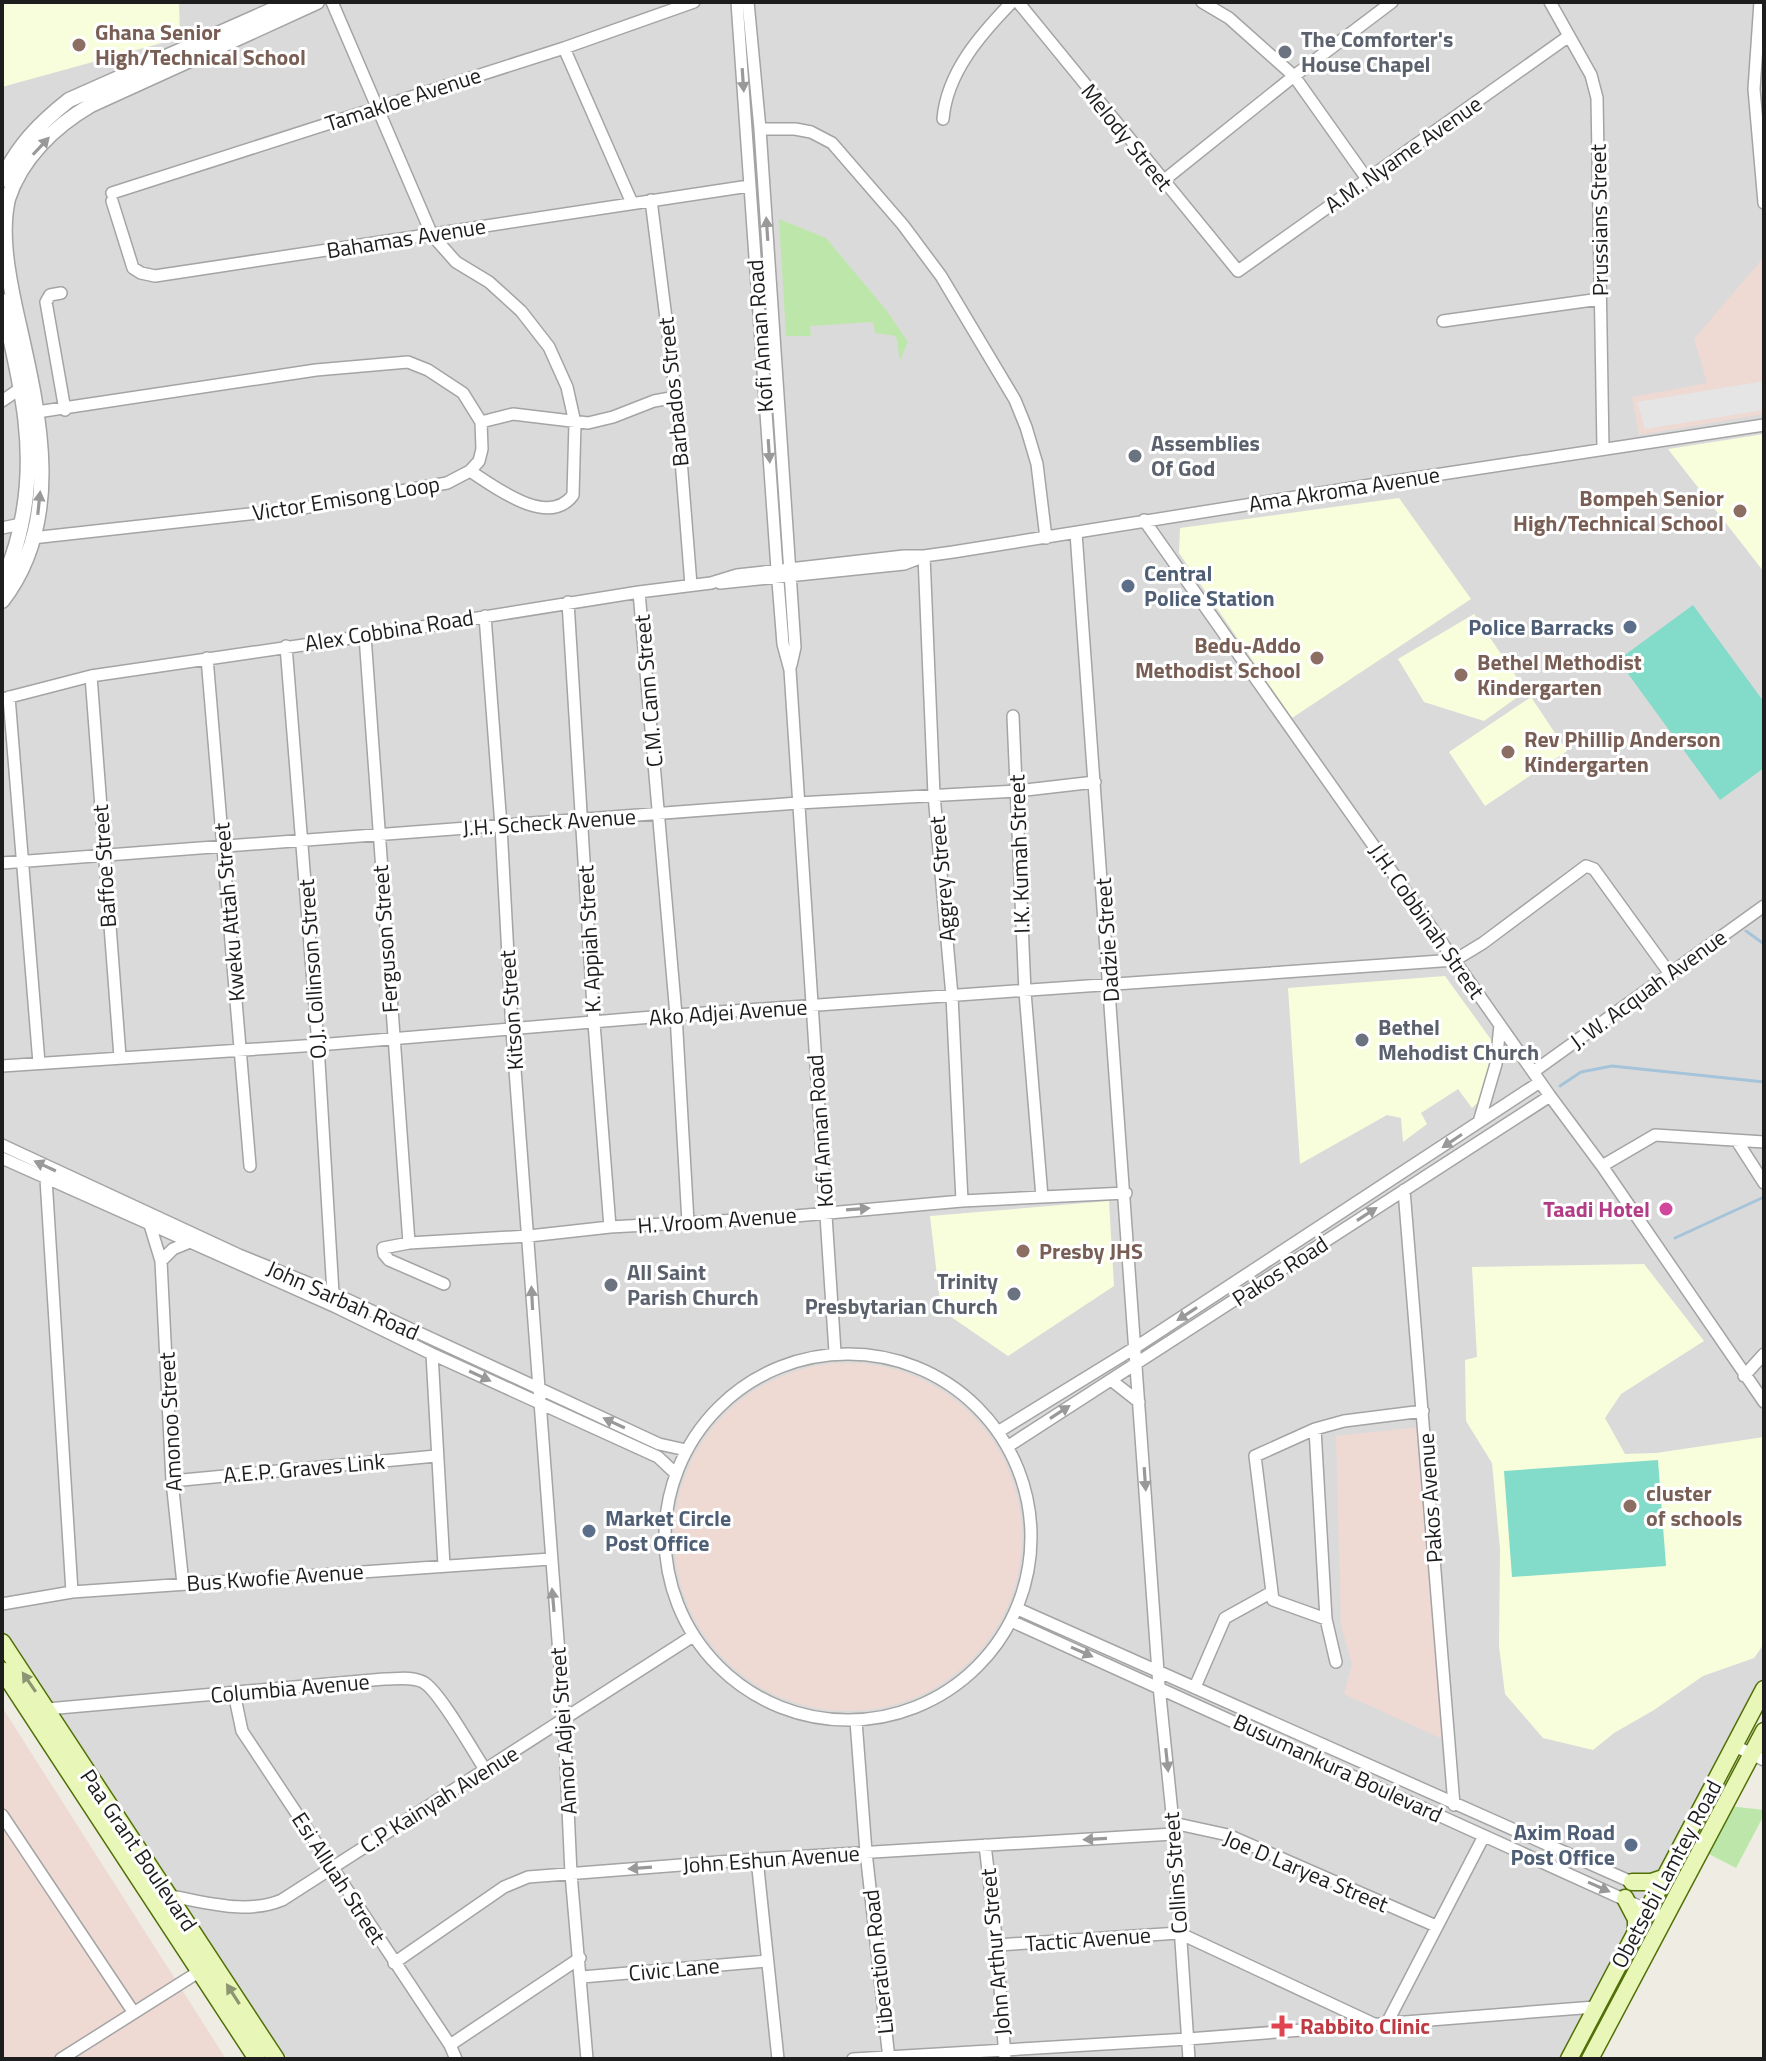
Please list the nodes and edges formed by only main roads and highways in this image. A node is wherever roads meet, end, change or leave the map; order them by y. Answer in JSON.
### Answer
{"nodes":[{"id":1,"x":2,"y":1642,"type":"edge"},
{"id":2,"x":2,"y":1670,"type":"edge"},
{"id":3,"x":1764,"y":1689,"type":"edge"},
{"id":4,"x":1764,"y":1731,"type":"edge"},
{"id":5,"x":1758,"y":1757,"type":"edge"},
{"id":6,"x":78,"y":1772,"type":"junction"},
{"id":7,"x":1666,"y":1877,"type":"junction"},
{"id":8,"x":1632,"y":1882,"type":"road end"},
{"id":9,"x":1625,"y":1898,"type":"road end"},
{"id":10,"x":1636,"y":1933,"type":"junction"},
{"id":11,"x":257,"y":2059,"type":"edge"},
{"id":12,"x":276,"y":2059,"type":"edge"},
{"id":13,"x":1569,"y":2059,"type":"edge"},
{"id":14,"x":1590,"y":2059,"type":"edge"}],
"edges":[{"from":6,"to":1,"type":"main road","name":"Paa Grant Boulevard","one_way":true},
{"from":2,"to":6,"type":"main road","name":"Paa Grant Boulevard"},
{"from":3,"to":7,"type":"main road","name":"Obetsebi Lamtey Road"},
{"from":4,"to":5,"type":"main road","name":"Obetsebi Lamtey Road"},
{"from":5,"to":14,"type":"main road","name":"Obetsebi Lamtey Road"},
{"from":6,"to":11,"type":"main road","name":"Paa Grant Boulevard"},
{"from":12,"to":6,"type":"main road","name":"Paa Grant Boulevard","one_way":true},
{"from":7,"to":8,"type":"main road"},
{"from":7,"to":10,"type":"main road","name":"Obetsebi Lamtey Road"},
{"from":9,"to":10,"type":"main road"},
{"from":10,"to":13,"type":"main road","name":"Obetsebi Lamtey Road"}]}
